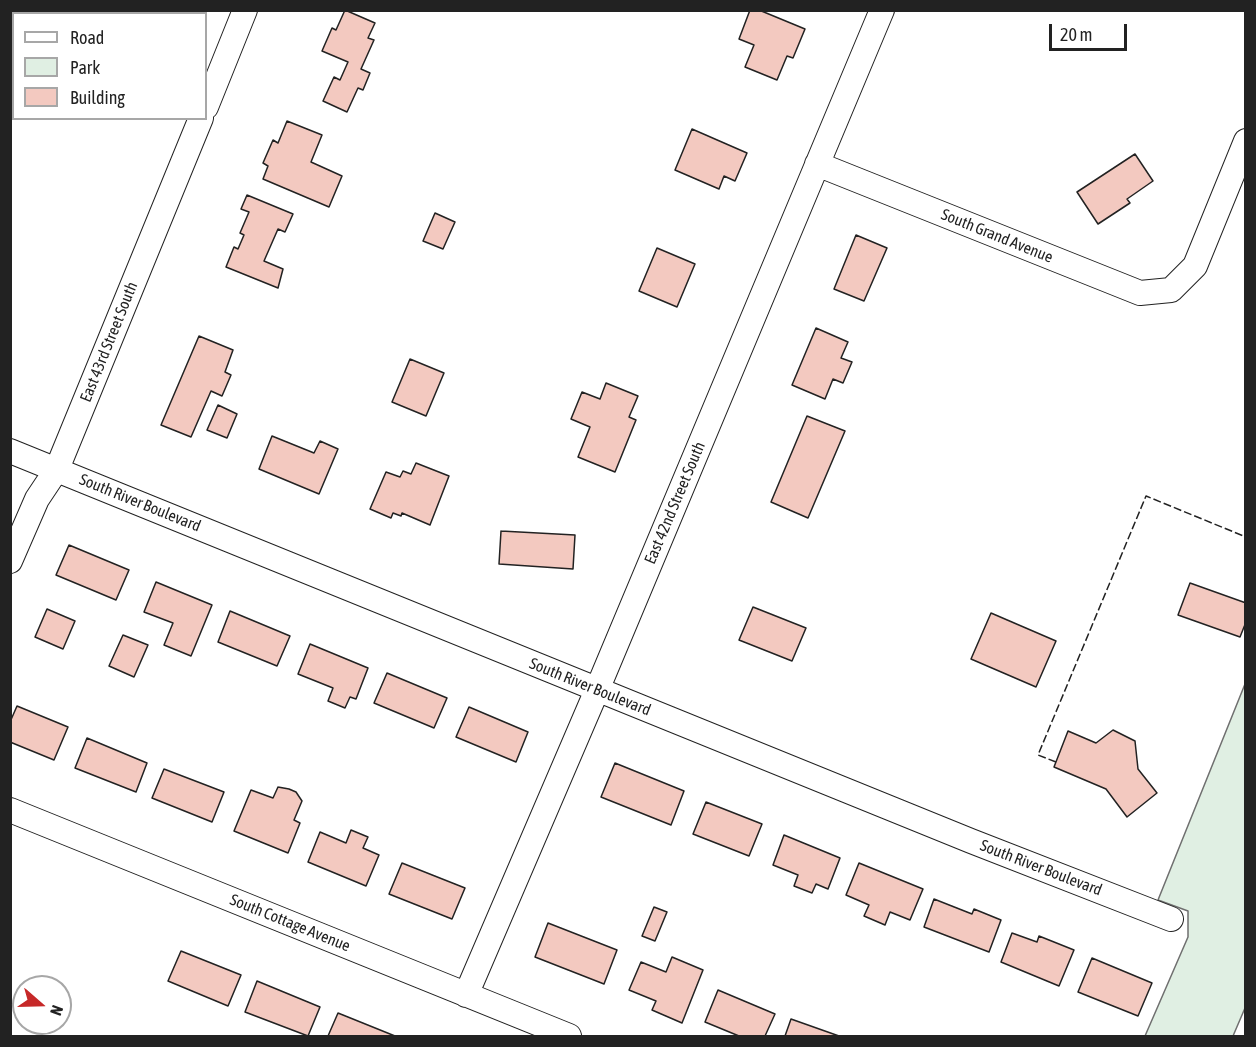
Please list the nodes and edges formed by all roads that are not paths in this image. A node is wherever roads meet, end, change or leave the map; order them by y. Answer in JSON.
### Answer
{"nodes":[{"id":1,"x":245,"y":10,"type":"edge"},
{"id":2,"x":882,"y":10,"type":"edge"},
{"id":3,"x":207,"y":105,"type":"edge"},
{"id":4,"x":200,"y":120,"type":"edge"},
{"id":5,"x":1245,"y":141,"type":"edge"},
{"id":6,"x":817,"y":164,"type":"junction"},
{"id":7,"x":10,"y":451,"type":"edge"},
{"id":8,"x":57,"y":470,"type":"junction"},
{"id":9,"x":10,"y":561,"type":"edge"},
{"id":10,"x":597,"y":690,"type":"junction"},
{"id":11,"x":10,"y":810,"type":"edge"},
{"id":12,"x":1171,"y":919,"type":"dead end"},
{"id":13,"x":466,"y":995,"type":"junction"},
{"id":14,"x":569,"y":1036,"type":"edge"}],
"edges":[{"from":1,"to":3,"type":"street"},
{"from":2,"to":6,"type":"street","name":"East 42nd Street South"},
{"from":4,"to":8,"type":"street","name":"East 43rd Street South"},
{"from":5,"to":6,"type":"street","name":"South Grand Avenue"},
{"from":6,"to":10,"type":"street","name":"East 42nd Street South"},
{"from":7,"to":8,"type":"street","name":"South River Boulevard"},
{"from":8,"to":9,"type":"street","name":"East 43rd Street South"},
{"from":8,"to":10,"type":"street","name":"South River Boulevard"},
{"from":10,"to":12,"type":"street","name":"South River Boulevard"},
{"from":10,"to":13,"type":"street","name":"East 42nd Street South"},
{"from":11,"to":13,"type":"street","name":"South Cottage Avenue"},
{"from":13,"to":14,"type":"street","name":"South Cottage Avenue"}]}
